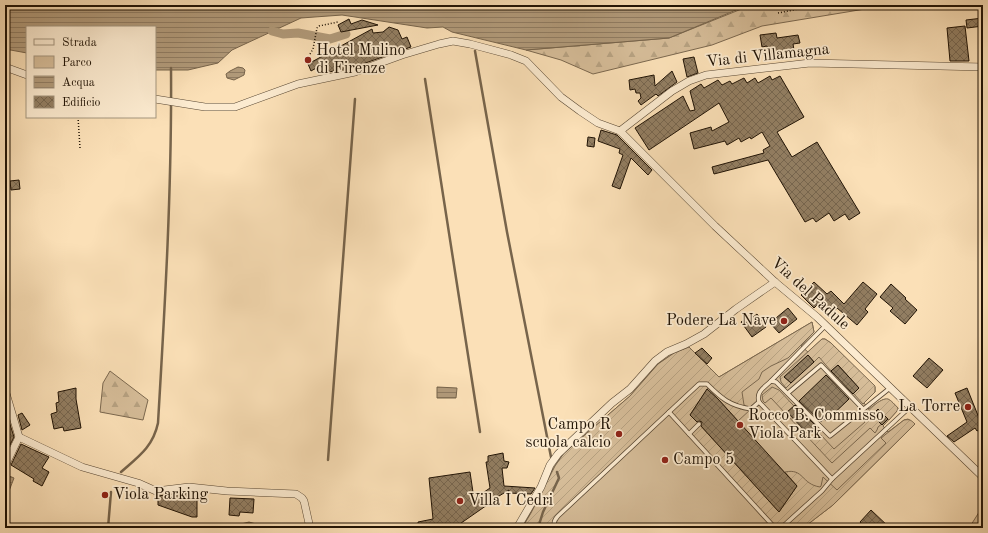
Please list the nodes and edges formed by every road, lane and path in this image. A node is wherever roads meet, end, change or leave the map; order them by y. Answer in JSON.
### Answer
{"nodes":[{"id":1,"x":819,"y":5,"type":"edge"},
{"id":2,"x":778,"y":13,"type":"dead end"},
{"id":3,"x":338,"y":22,"type":"dead end"},
{"id":4,"x":310,"y":54,"type":"dead end"},
{"id":5,"x":5,"y":67,"type":"edge"},
{"id":6,"x":983,"y":67,"type":"edge"},
{"id":7,"x":26,"y":75,"type":"edge"},
{"id":8,"x":156,"y":99,"type":"edge"},
{"id":9,"x":78,"y":118,"type":"edge"},
{"id":10,"x":620,"y":130,"type":"junction"},
{"id":11,"x":80,"y":148,"type":"dead end"},
{"id":12,"x":775,"y":282,"type":"junction"},
{"id":13,"x":825,"y":326,"type":"junction"},
{"id":14,"x":771,"y":381,"type":"junction"},
{"id":15,"x":890,"y":388,"type":"junction"},
{"id":16,"x":5,"y":390,"type":"edge"},
{"id":17,"x":788,"y":393,"type":"junction"},
{"id":18,"x":759,"y":402,"type":"junction"},
{"id":19,"x":910,"y":407,"type":"junction"},
{"id":20,"x":863,"y":409,"type":"junction"},
{"id":21,"x":669,"y":412,"type":"junction"},
{"id":22,"x":699,"y":424,"type":"dead end"},
{"id":23,"x":689,"y":434,"type":"junction"},
{"id":24,"x":19,"y":437,"type":"junction"},
{"id":25,"x":5,"y":466,"type":"edge"},
{"id":26,"x":983,"y":477,"type":"edge"},
{"id":27,"x":832,"y":479,"type":"junction"},
{"id":28,"x":310,"y":528,"type":"edge"},
{"id":29,"x":517,"y":528,"type":"edge"},
{"id":30,"x":555,"y":528,"type":"edge"},
{"id":31,"x":775,"y":528,"type":"edge"},
{"id":32,"x":782,"y":528,"type":"edge"}],
"edges":[{"from":1,"to":2,"type":"path"},
{"from":3,"to":4,"type":"path"},
{"from":5,"to":7,"type":"street"},
{"from":6,"to":10,"type":"street","name":"Via di Villamagna"},
{"from":8,"to":10,"type":"street"},
{"from":9,"to":11,"type":"path"},
{"from":10,"to":12,"type":"street","name":"Via del Padule"},
{"from":12,"to":13,"type":"street","name":"Via del Padule"},
{"from":12,"to":29,"type":"street"},
{"from":13,"to":14,"type":"lane"},
{"from":13,"to":15,"type":"street","name":"Via del Padule"},
{"from":14,"to":17,"type":"lane"},
{"from":14,"to":18,"type":"lane"},
{"from":15,"to":19,"type":"street","name":"Via del Padule"},
{"from":15,"to":20,"type":"lane"},
{"from":16,"to":24,"type":"street"},
{"from":17,"to":20,"type":"lane"},
{"from":17,"to":20,"type":"lane"},
{"from":18,"to":21,"type":"lane"},
{"from":18,"to":27,"type":"lane"},
{"from":19,"to":26,"type":"street","name":"Via del Padule"},
{"from":19,"to":27,"type":"lane"},
{"from":21,"to":23,"type":"lane"},
{"from":21,"to":30,"type":"lane"},
{"from":22,"to":23,"type":"lane"},
{"from":23,"to":31,"type":"lane"},
{"from":24,"to":25,"type":"street"},
{"from":24,"to":28,"type":"street"},
{"from":27,"to":32,"type":"lane"}]}
